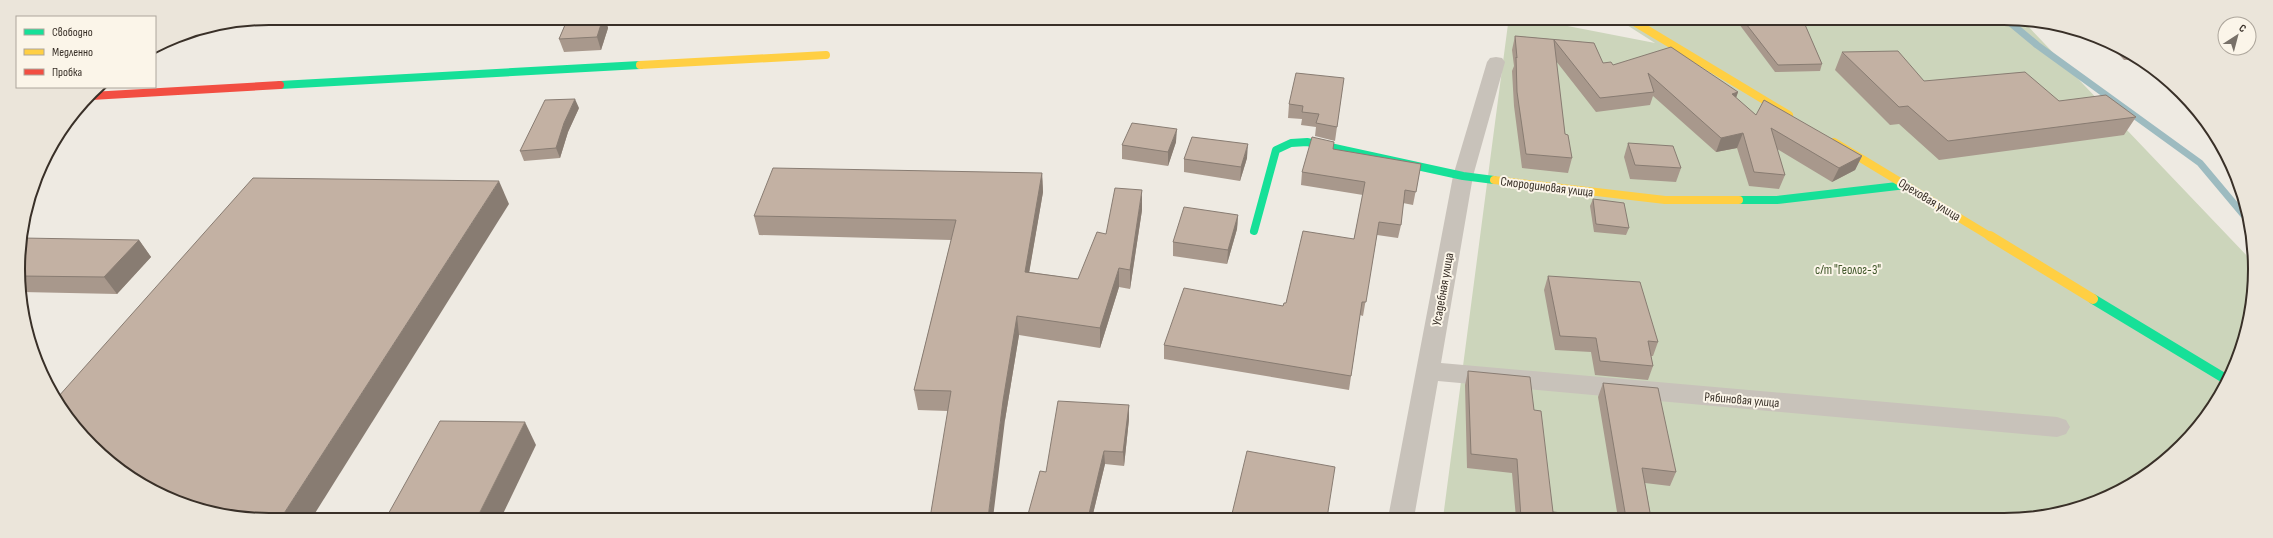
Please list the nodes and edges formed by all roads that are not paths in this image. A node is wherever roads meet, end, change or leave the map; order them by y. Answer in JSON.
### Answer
{"nodes":[{"id":1,"x":1639,"y":25,"type":"edge"},
{"id":2,"x":826,"y":55,"type":"dead end"},
{"id":3,"x":1496,"y":62,"type":"dead end"},
{"id":4,"x":96,"y":96,"type":"edge"},
{"id":5,"x":1799,"y":121,"type":"edge"},
{"id":6,"x":1826,"y":137,"type":"edge"},
{"id":7,"x":1463,"y":176,"type":"junction"},
{"id":8,"x":1906,"y":185,"type":"junction"},
{"id":9,"x":1254,"y":231,"type":"dead end"},
{"id":10,"x":1427,"y":371,"type":"junction"},
{"id":11,"x":2223,"y":377,"type":"edge"},
{"id":12,"x":2057,"y":427,"type":"dead end"},
{"id":13,"x":1403,"y":513,"type":"edge"}],
"edges":[{"from":1,"to":5,"type":"street"},
{"from":2,"to":4,"type":"street"},
{"from":3,"to":7,"type":"street","name":"Усадебная улица"},
{"from":6,"to":8,"type":"street","name":"Ореховая улица"},
{"from":7,"to":8,"type":"street","name":"Смородиновая улица"},
{"from":7,"to":9,"type":"street","name":"Смородиновая улица"},
{"from":7,"to":10,"type":"street","name":"Усадебная улица"},
{"from":8,"to":11,"type":"street","name":"Ореховая улица"},
{"from":10,"to":12,"type":"street","name":"Рябиновая улица"},
{"from":10,"to":13,"type":"street","name":"Усадебная улица"}]}
